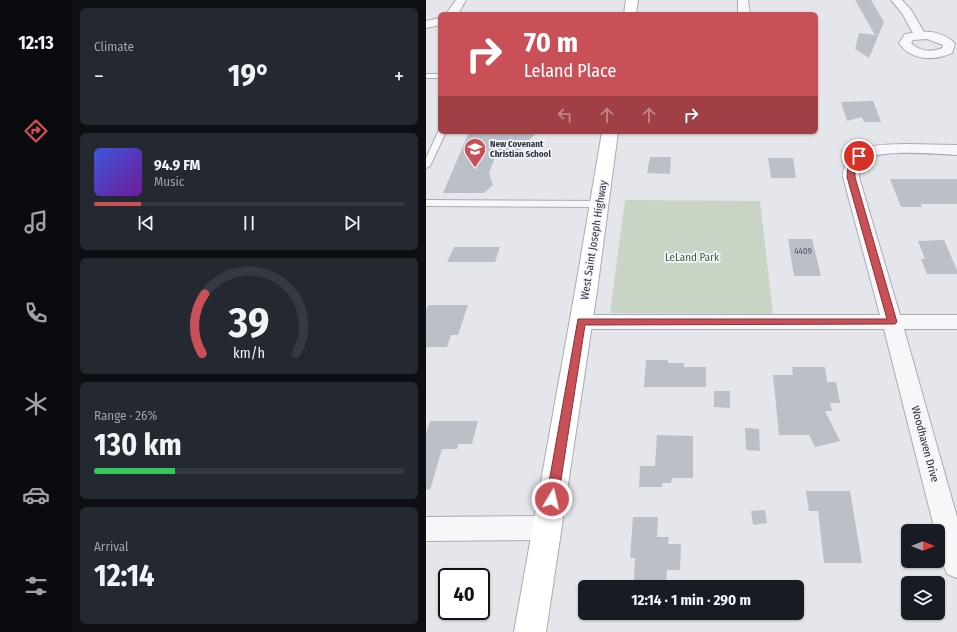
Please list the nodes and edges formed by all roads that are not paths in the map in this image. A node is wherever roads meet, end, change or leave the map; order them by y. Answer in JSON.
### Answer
{"nodes":[{"id":1,"x":461,"y":0,"type":"edge"},
{"id":2,"x":632,"y":0,"type":"edge"},
{"id":3,"x":743,"y":0,"type":"edge"},
{"id":4,"x":896,"y":0,"type":"edge"},
{"id":5,"x":453,"y":12,"type":"edge"},
{"id":6,"x":630,"y":12,"type":"edge"},
{"id":7,"x":744,"y":12,"type":"edge"},
{"id":8,"x":438,"y":22,"type":"edge"},
{"id":9,"x":426,"y":25,"type":"edge"},
{"id":10,"x":920,"y":35,"type":"dead end"},
{"id":11,"x":426,"y":76,"type":"edge"},
{"id":12,"x":438,"y":76,"type":"edge"},
{"id":13,"x":441,"y":134,"type":"edge"},
{"id":14,"x":610,"y":134,"type":"edge"},
{"id":15,"x":957,"y":150,"type":"edge"},
{"id":16,"x":426,"y":166,"type":"edge"},
{"id":17,"x":426,"y":203,"type":"edge"},
{"id":18,"x":599,"y":204,"type":"junction"},
{"id":19,"x":581,"y":322,"type":"junction"},
{"id":20,"x":892,"y":322,"type":"junction"},
{"id":21,"x":957,"y":322,"type":"edge"},
{"id":22,"x":547,"y":528,"type":"junction"},
{"id":23,"x":426,"y":529,"type":"edge"},
{"id":24,"x":957,"y":566,"type":"edge"},
{"id":25,"x":530,"y":632,"type":"edge"}],
"edges":[{"from":1,"to":5,"type":"street"},
{"from":2,"to":6,"type":"street"},
{"from":3,"to":7,"type":"street"},
{"from":4,"to":10,"type":"street"},
{"from":8,"to":9,"type":"street"},
{"from":11,"to":12,"type":"lane"},
{"from":13,"to":16,"type":"lane"},
{"from":14,"to":18,"type":"street","name":"West Saint Joseph Highway"},
{"from":15,"to":20,"type":"street","name":"Woodhaven Drive"},
{"from":17,"to":18,"type":"lane"},
{"from":18,"to":19,"type":"street","name":"West Saint Joseph Highway"},
{"from":19,"to":20,"type":"street"},
{"from":19,"to":22,"type":"street","name":"West Saint Joseph Highway"},
{"from":20,"to":21,"type":"street"},
{"from":20,"to":24,"type":"street","name":"Woodhaven Drive"},
{"from":22,"to":23,"type":"street"},
{"from":22,"to":25,"type":"street","name":"West Saint Joseph Highway"}]}
